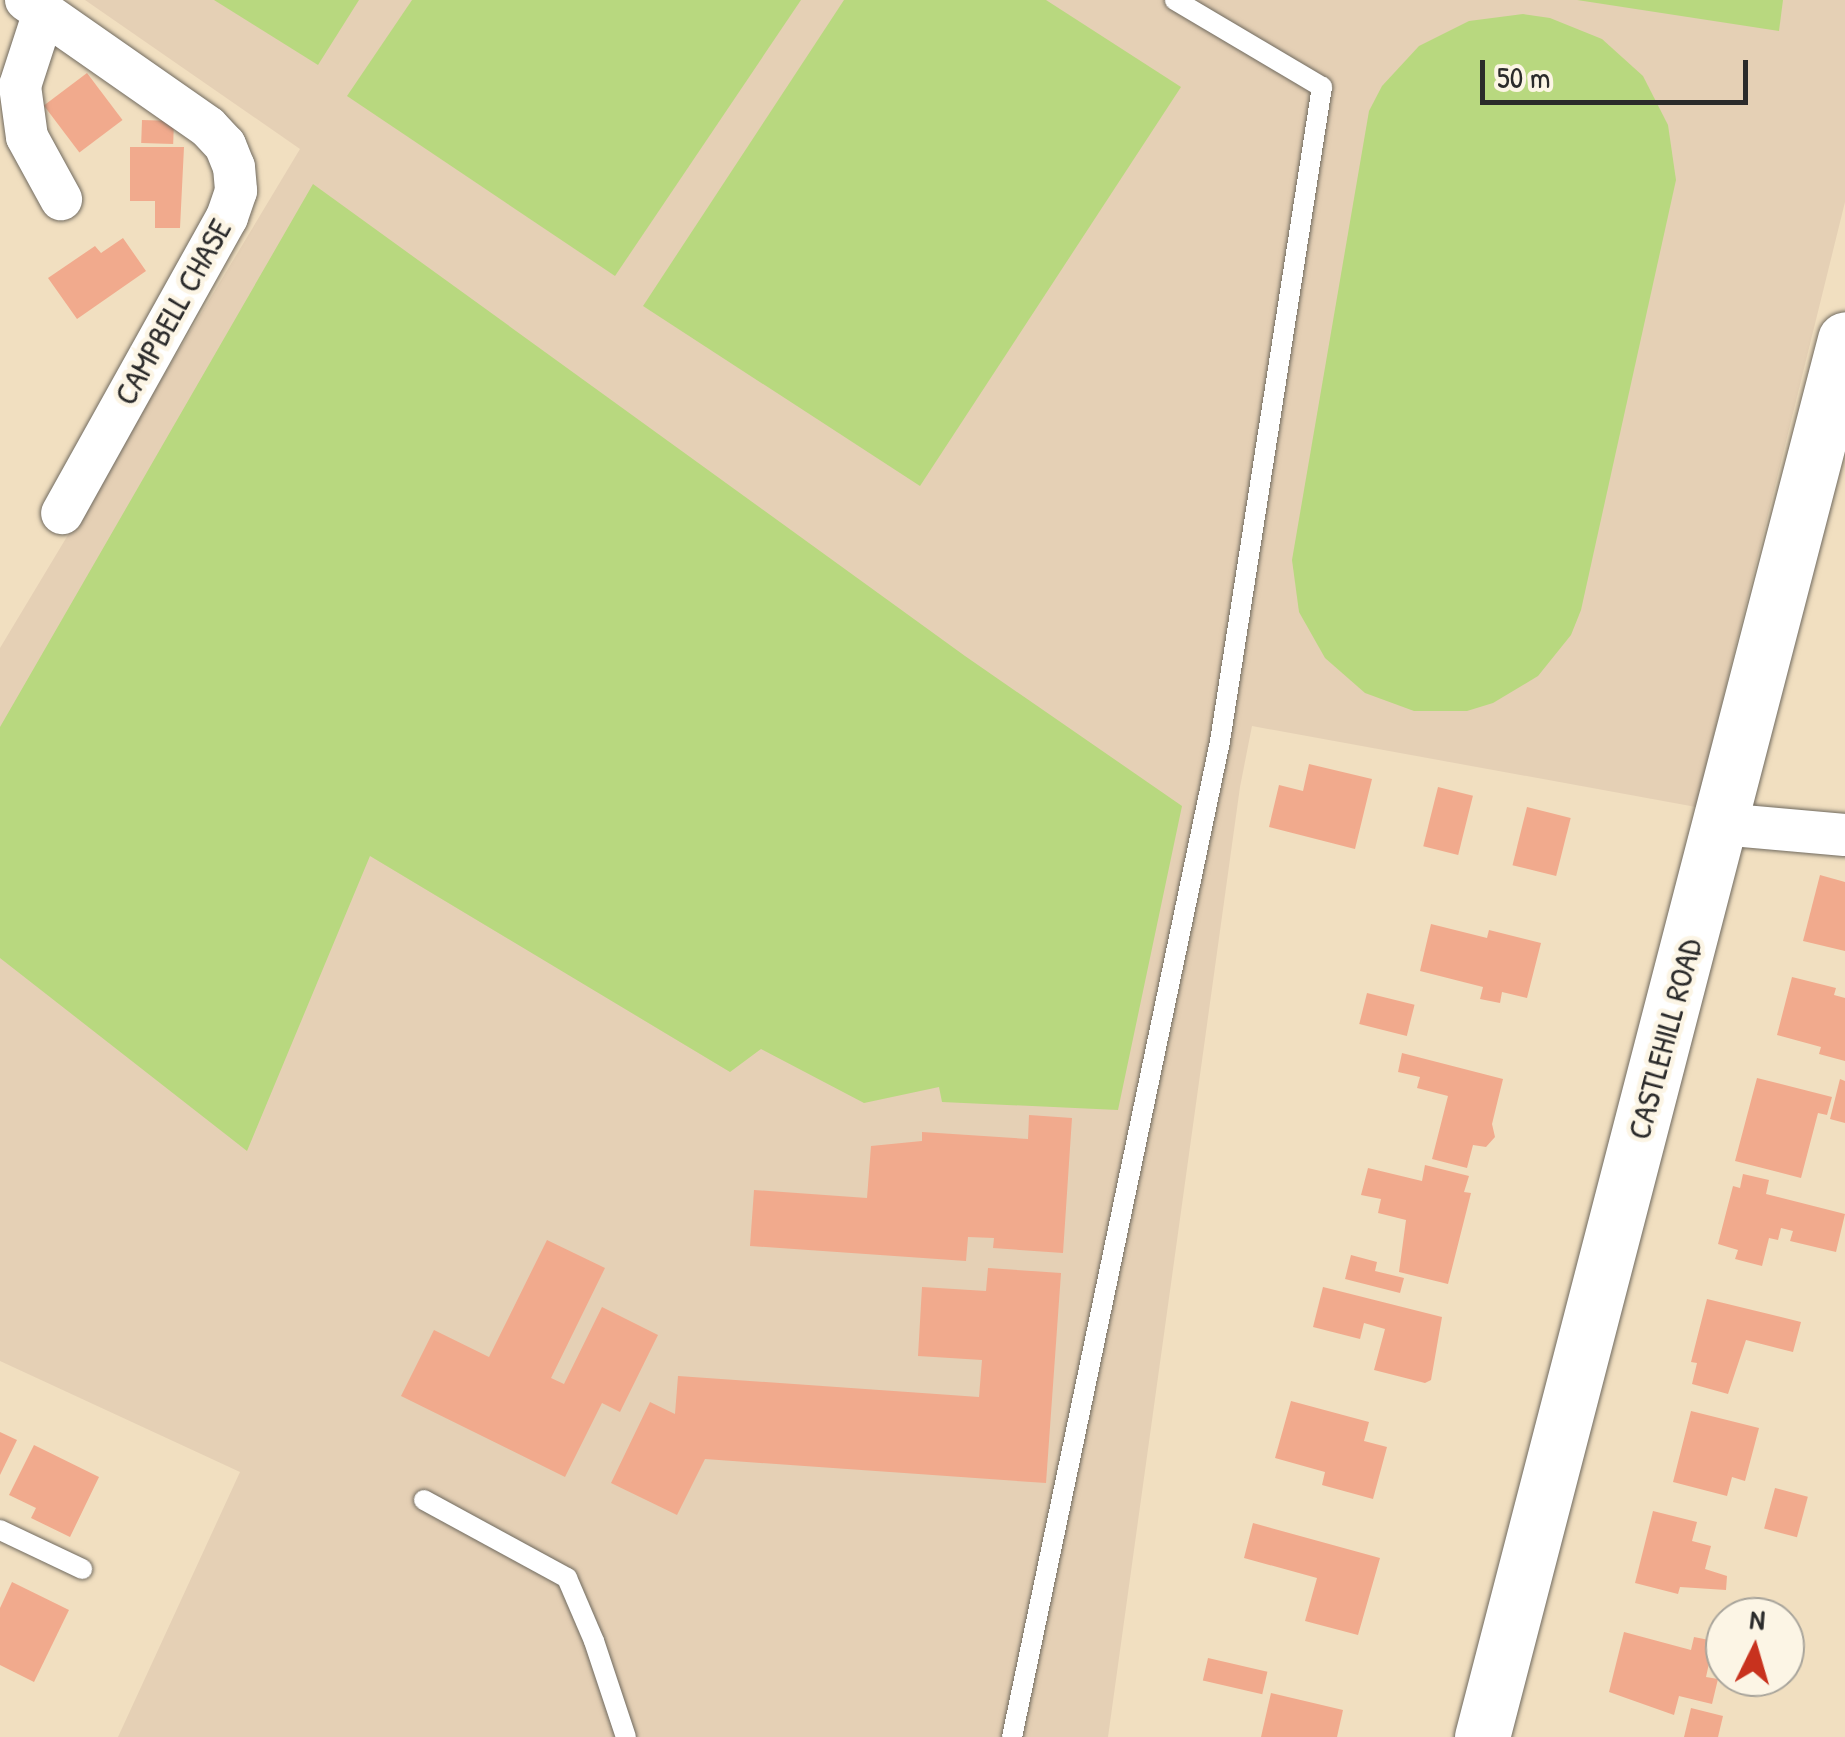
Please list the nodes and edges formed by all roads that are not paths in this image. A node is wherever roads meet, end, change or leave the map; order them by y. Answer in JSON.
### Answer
{"nodes":[{"id":1,"x":1175,"y":0,"type":"edge"},
{"id":2,"x":35,"y":6,"type":"edge"},
{"id":3,"x":60,"y":199,"type":"dead end"},
{"id":4,"x":1845,"y":339,"type":"edge"},
{"id":5,"x":62,"y":513,"type":"dead end"},
{"id":6,"x":1721,"y":824,"type":"junction"},
{"id":7,"x":1845,"y":836,"type":"edge"},
{"id":8,"x":424,"y":1500,"type":"dead end"},
{"id":9,"x":0,"y":1530,"type":"edge"},
{"id":10,"x":82,"y":1569,"type":"dead end"},
{"id":11,"x":626,"y":1737,"type":"edge"},
{"id":12,"x":1012,"y":1737,"type":"edge"},
{"id":13,"x":1482,"y":1737,"type":"edge"}],
"edges":[{"from":1,"to":12,"type":"lane"},
{"from":2,"to":3,"type":"street","name":"CAMPBELL CHASE"},
{"from":2,"to":5,"type":"street","name":"CAMPBELL CHASE"},
{"from":4,"to":6,"type":"street","name":"CASTLEHILL ROAD"},
{"from":6,"to":7,"type":"street"},
{"from":6,"to":13,"type":"street","name":"CASTLEHILL ROAD"},
{"from":8,"to":11,"type":"lane"},
{"from":9,"to":10,"type":"lane"}]}
